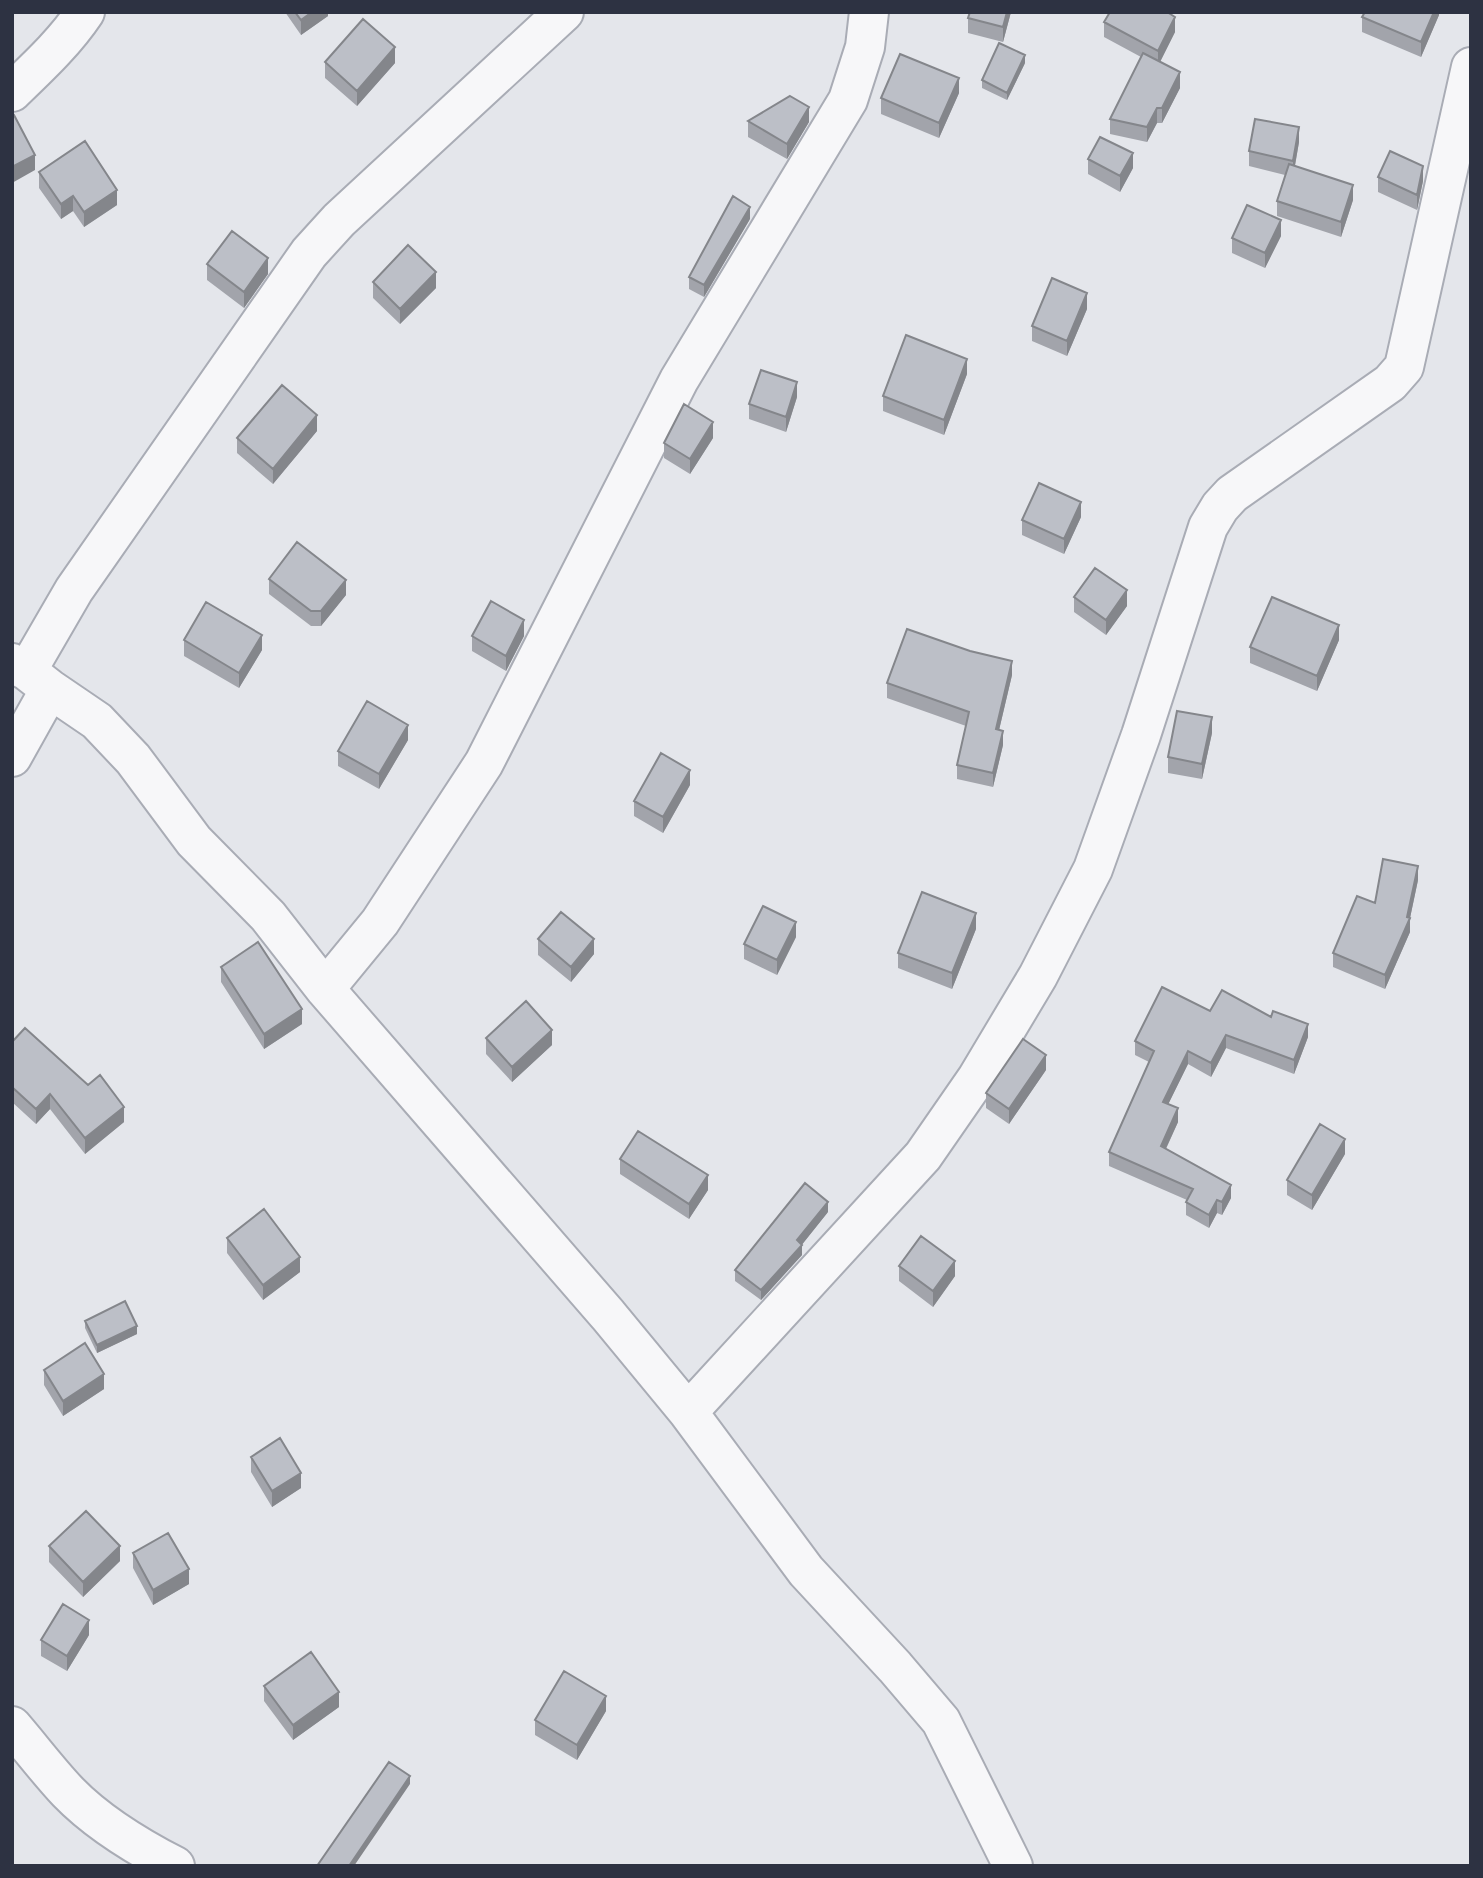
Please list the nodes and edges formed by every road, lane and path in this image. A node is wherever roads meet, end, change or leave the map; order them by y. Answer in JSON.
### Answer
{"nodes":[{"id":1,"x":85,"y":12,"type":"edge"},
{"id":2,"x":564,"y":12,"type":"edge"},
{"id":3,"x":869,"y":12,"type":"edge"},
{"id":4,"x":1471,"y":66,"type":"edge"},
{"id":5,"x":12,"y":92,"type":"edge"},
{"id":6,"x":30,"y":674,"type":"edge"},
{"id":7,"x":12,"y":757,"type":"edge"},
{"id":8,"x":325,"y":989,"type":"junction"},
{"id":9,"x":688,"y":1412,"type":"junction"},
{"id":10,"x":12,"y":1726,"type":"edge"},
{"id":11,"x":175,"y":1866,"type":"edge"},
{"id":12,"x":1013,"y":1866,"type":"edge"}],
"edges":[{"from":1,"to":5,"type":"street"},
{"from":2,"to":6,"type":"street"},
{"from":3,"to":8,"type":"street"},
{"from":4,"to":9,"type":"street"},
{"from":6,"to":7,"type":"street"},
{"from":6,"to":8,"type":"street"},
{"from":8,"to":9,"type":"street"},
{"from":9,"to":12,"type":"street"},
{"from":10,"to":11,"type":"street"}]}
